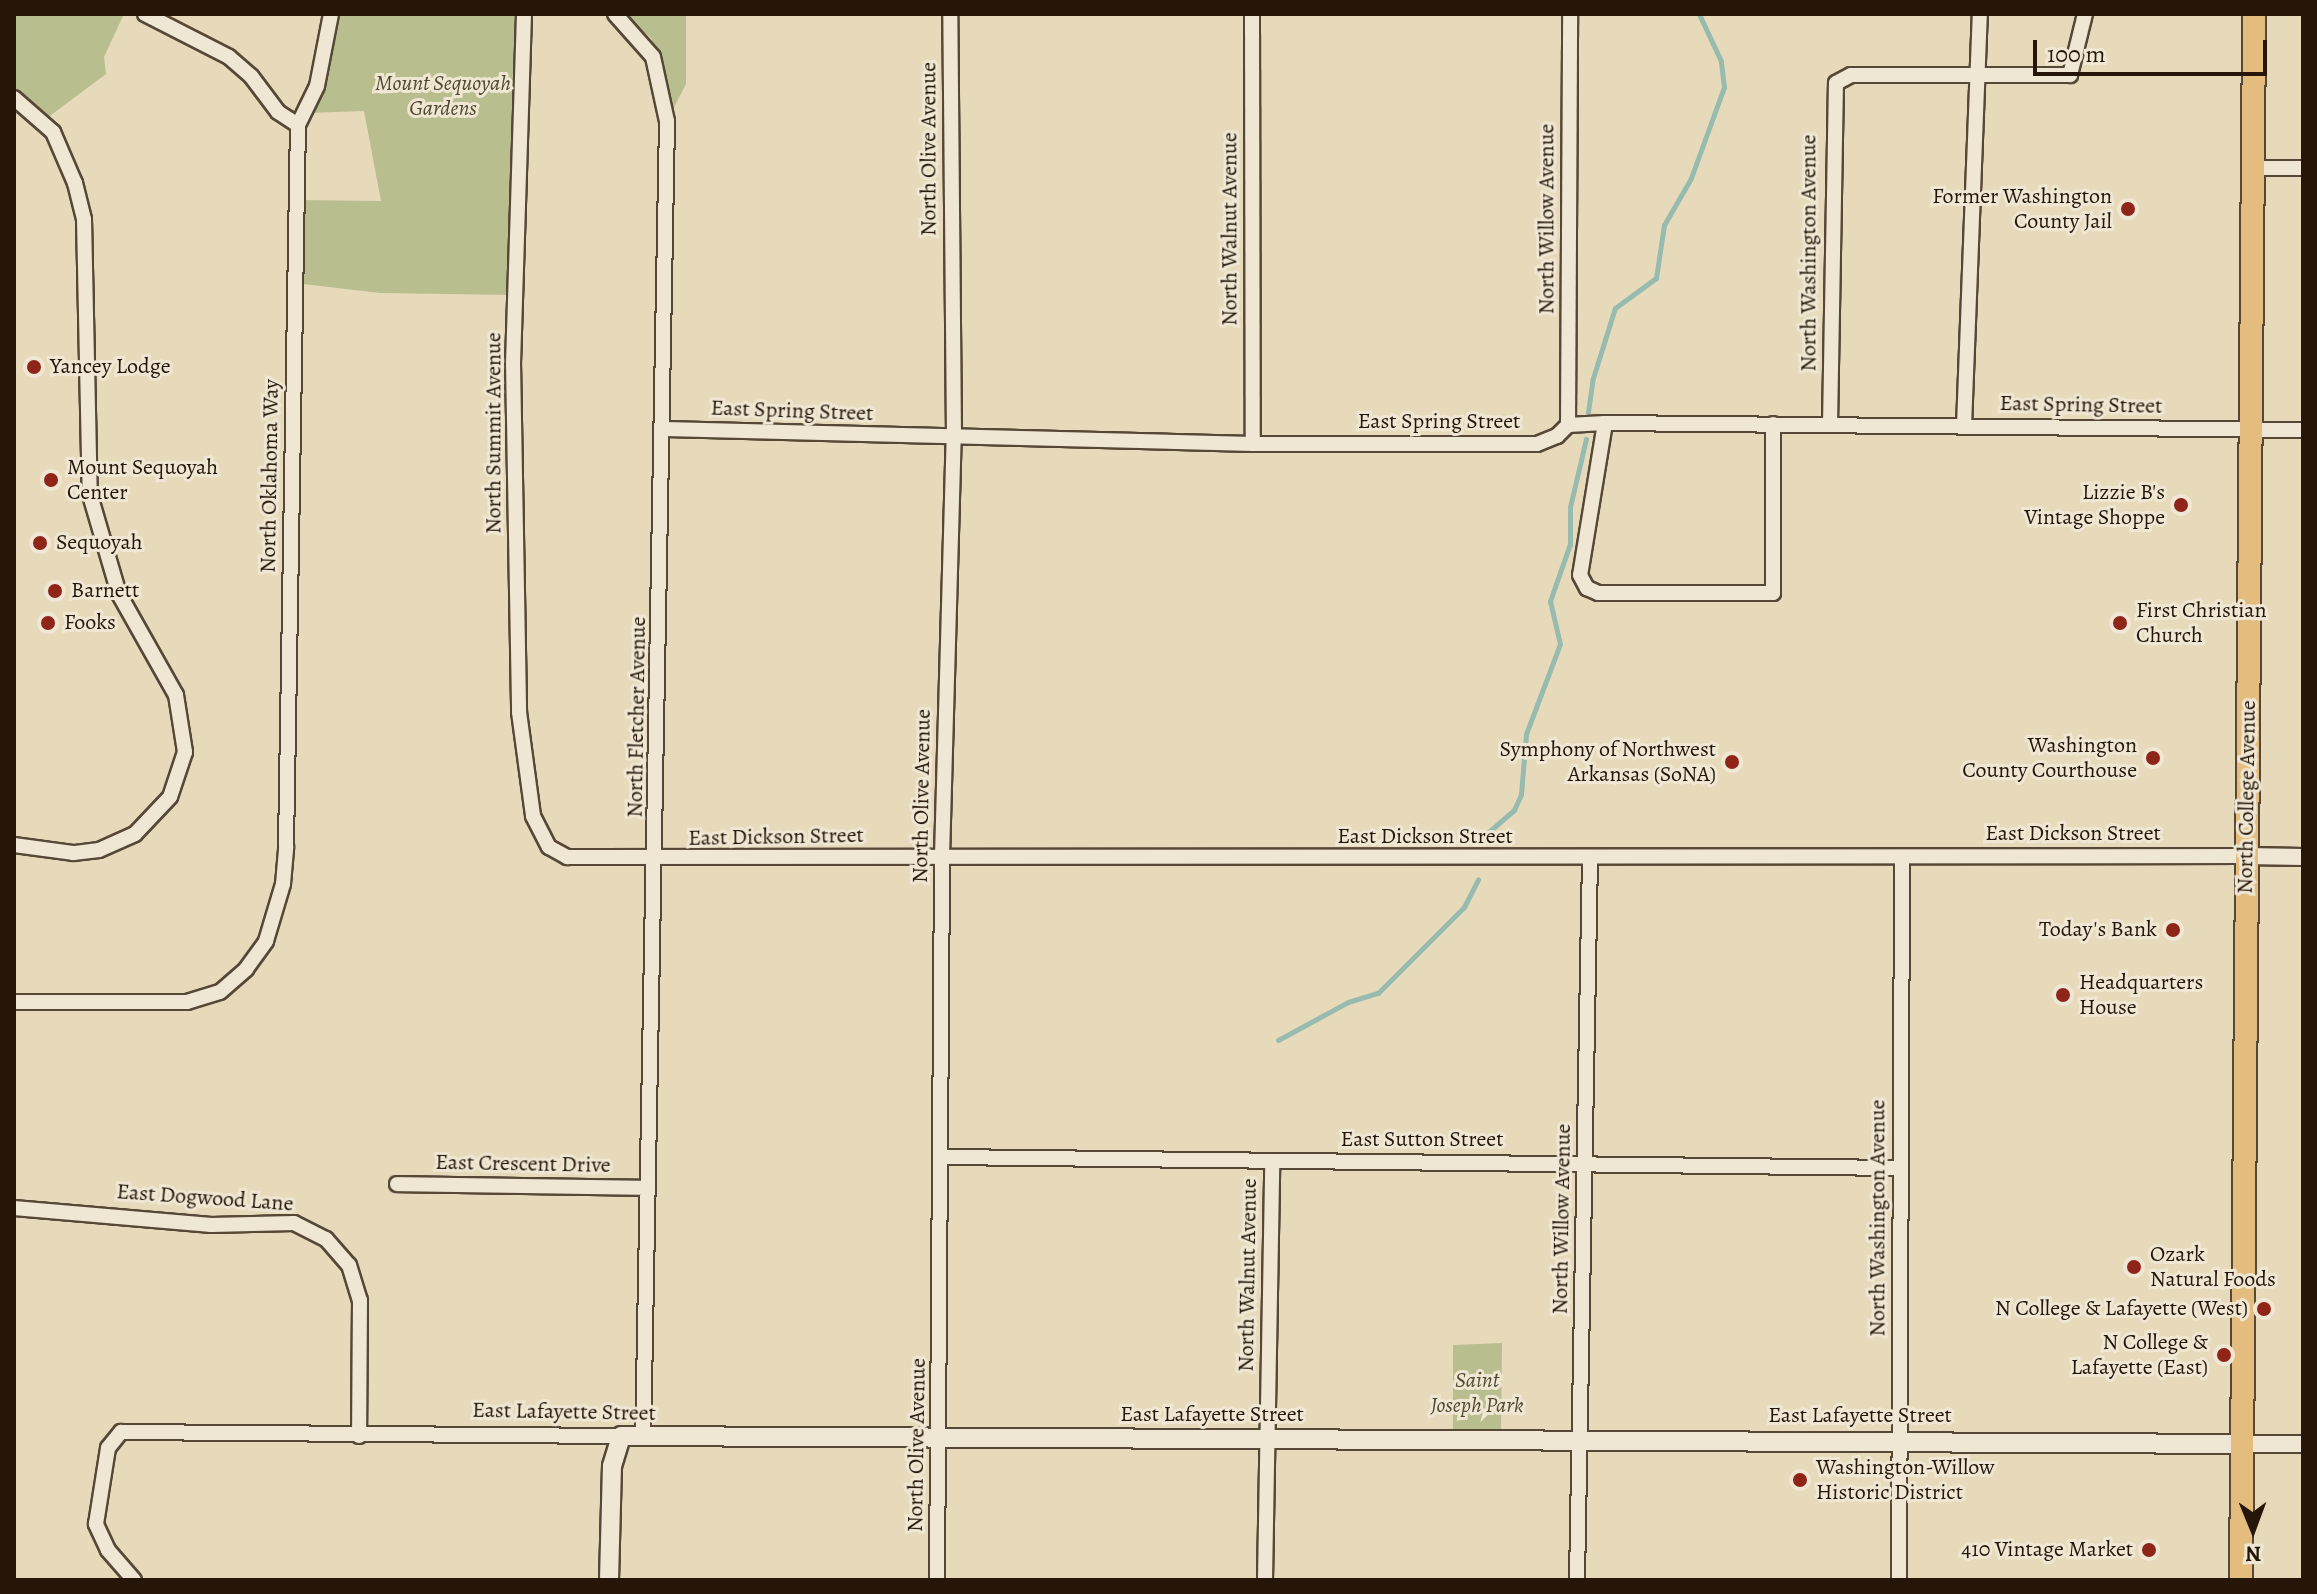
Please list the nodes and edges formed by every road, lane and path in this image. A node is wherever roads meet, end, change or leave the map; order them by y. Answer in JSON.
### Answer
{"nodes":[{"id":1,"x":145,"y":14,"type":"edge"},
{"id":2,"x":331,"y":14,"type":"edge"},
{"id":3,"x":524,"y":14,"type":"edge"},
{"id":4,"x":615,"y":14,"type":"edge"},
{"id":5,"x":950,"y":14,"type":"edge"},
{"id":6,"x":1252,"y":14,"type":"edge"},
{"id":7,"x":1570,"y":14,"type":"edge"},
{"id":8,"x":1980,"y":14,"type":"edge"},
{"id":9,"x":2085,"y":14,"type":"edge"},
{"id":10,"x":2254,"y":14,"type":"edge"},
{"id":11,"x":1978,"y":75,"type":"junction"},
{"id":12,"x":14,"y":98,"type":"edge"},
{"id":13,"x":298,"y":125,"type":"junction"},
{"id":14,"x":2253,"y":168,"type":"junction"},
{"id":15,"x":2303,"y":168,"type":"edge"},
{"id":16,"x":1605,"y":423,"type":"junction"},
{"id":17,"x":1773,"y":424,"type":"junction"},
{"id":18,"x":1568,"y":425,"type":"junction"},
{"id":19,"x":1830,"y":425,"type":"junction"},
{"id":20,"x":1964,"y":426,"type":"junction"},
{"id":21,"x":665,"y":429,"type":"junction"},
{"id":22,"x":2253,"y":429,"type":"junction"},
{"id":23,"x":2303,"y":430,"type":"edge"},
{"id":24,"x":954,"y":437,"type":"junction"},
{"id":25,"x":1253,"y":444,"type":"junction"},
{"id":26,"x":14,"y":845,"type":"edge"},
{"id":27,"x":549,"y":847,"type":"joint"},
{"id":28,"x":2246,"y":856,"type":"junction"},
{"id":29,"x":942,"y":857,"type":"junction"},
{"id":30,"x":1902,"y":857,"type":"junction"},
{"id":31,"x":2303,"y":857,"type":"edge"},
{"id":32,"x":1590,"y":858,"type":"junction"},
{"id":33,"x":656,"y":861,"type":"junction"},
{"id":34,"x":14,"y":1002,"type":"edge"},
{"id":35,"x":944,"y":1157,"type":"junction"},
{"id":36,"x":1272,"y":1162,"type":"junction"},
{"id":37,"x":1586,"y":1163,"type":"junction"},
{"id":38,"x":1900,"y":1168,"type":"junction"},
{"id":39,"x":397,"y":1184,"type":"dead end"},
{"id":40,"x":648,"y":1188,"type":"junction"},
{"id":41,"x":14,"y":1208,"type":"edge"},
{"id":42,"x":359,"y":1436,"type":"junction"},
{"id":43,"x":621,"y":1436,"type":"junction"},
{"id":44,"x":643,"y":1437,"type":"junction"},
{"id":45,"x":939,"y":1437,"type":"junction"},
{"id":46,"x":1268,"y":1440,"type":"junction"},
{"id":47,"x":1899,"y":1440,"type":"junction"},
{"id":48,"x":1579,"y":1441,"type":"junction"},
{"id":49,"x":2242,"y":1444,"type":"junction"},
{"id":50,"x":2303,"y":1444,"type":"edge"},
{"id":51,"x":134,"y":1580,"type":"edge"},
{"id":52,"x":609,"y":1580,"type":"edge"},
{"id":53,"x":937,"y":1580,"type":"edge"},
{"id":54,"x":1265,"y":1580,"type":"edge"},
{"id":55,"x":1577,"y":1580,"type":"edge"},
{"id":56,"x":1899,"y":1580,"type":"edge"},
{"id":57,"x":2241,"y":1580,"type":"edge"}],
"edges":[{"from":1,"to":13,"type":"street"},
{"from":2,"to":13,"type":"street","name":"North Oklahoma Way"},
{"from":3,"to":27,"type":"street","name":"North Summit Avenue"},
{"from":4,"to":21,"type":"street","name":"North Fletcher Avenue"},
{"from":5,"to":24,"type":"street","name":"North Olive Avenue"},
{"from":6,"to":25,"type":"street","name":"North Walnut Avenue"},
{"from":7,"to":18,"type":"street","name":"North Willow Avenue"},
{"from":8,"to":11,"type":"street"},
{"from":9,"to":11,"type":"street"},
{"from":10,"to":14,"type":"main road","name":"North College Avenue"},
{"from":11,"to":19,"type":"street","name":"North Washington Avenue"},
{"from":11,"to":20,"type":"street"},
{"from":12,"to":26,"type":"street"},
{"from":13,"to":34,"type":"street","name":"North Oklahoma Way"},
{"from":14,"to":15,"type":"street"},
{"from":14,"to":22,"type":"main road","name":"North College Avenue"},
{"from":16,"to":17,"type":"street","name":"East Spring Street"},
{"from":16,"to":17,"type":"street"},
{"from":16,"to":18,"type":"street","name":"East Spring Street"},
{"from":17,"to":19,"type":"street","name":"East Spring Street"},
{"from":18,"to":25,"type":"street","name":"East Spring Street"},
{"from":19,"to":20,"type":"street","name":"East Spring Street"},
{"from":20,"to":22,"type":"street","name":"East Spring Street"},
{"from":21,"to":24,"type":"street","name":"East Spring Street"},
{"from":21,"to":33,"type":"street","name":"North Fletcher Avenue"},
{"from":22,"to":23,"type":"street","name":"East Spring Street"},
{"from":22,"to":28,"type":"main road","name":"North College Avenue"},
{"from":24,"to":25,"type":"street","name":"East Spring Street"},
{"from":24,"to":29,"type":"street","name":"North Olive Avenue"},
{"from":27,"to":33,"type":"street","name":"East Dickson Street"},
{"from":28,"to":30,"type":"street","name":"East Dickson Street"},
{"from":28,"to":31,"type":"street","name":"East Dickson Street"},
{"from":28,"to":49,"type":"main road","name":"North College Avenue"},
{"from":29,"to":32,"type":"street","name":"East Dickson Street"},
{"from":29,"to":33,"type":"street","name":"East Dickson Street"},
{"from":29,"to":35,"type":"street","name":"North Olive Avenue"},
{"from":30,"to":32,"type":"street","name":"East Dickson Street"},
{"from":30,"to":38,"type":"street","name":"North Washington Avenue"},
{"from":32,"to":37,"type":"street","name":"North Willow Avenue"},
{"from":33,"to":40,"type":"street","name":"North Fletcher Avenue"},
{"from":35,"to":36,"type":"street","name":"East Sutton Street"},
{"from":35,"to":45,"type":"street","name":"North Olive Avenue"},
{"from":36,"to":37,"type":"street","name":"East Sutton Street"},
{"from":36,"to":46,"type":"street","name":"North Walnut Avenue"},
{"from":37,"to":38,"type":"street","name":"East Sutton Street"},
{"from":37,"to":48,"type":"street","name":"North Willow Avenue"},
{"from":38,"to":47,"type":"street","name":"North Washington Avenue"},
{"from":39,"to":40,"type":"street","name":"East Crescent Drive"},
{"from":40,"to":44,"type":"street","name":"North Fletcher Avenue"},
{"from":41,"to":42,"type":"street","name":"East Dogwood Lane"},
{"from":42,"to":43,"type":"street","name":"East Lafayette Street"},
{"from":42,"to":51,"type":"street","name":"East Lafayette Street"},
{"from":43,"to":44,"type":"main road","name":"East Lafayette Street"},
{"from":43,"to":52,"type":"main road"},
{"from":44,"to":45,"type":"main road","name":"East Lafayette Street"},
{"from":45,"to":46,"type":"main road","name":"East Lafayette Street"},
{"from":45,"to":53,"type":"street","name":"North Olive Avenue"},
{"from":46,"to":48,"type":"main road","name":"East Lafayette Street"},
{"from":46,"to":54,"type":"street","name":"North Walnut Avenue"},
{"from":47,"to":48,"type":"main road","name":"East Lafayette Street"},
{"from":47,"to":49,"type":"main road","name":"East Lafayette Street"},
{"from":47,"to":56,"type":"street","name":"North Washington Avenue"},
{"from":48,"to":55,"type":"street","name":"North Willow Avenue"},
{"from":49,"to":50,"type":"street","name":"East Lafayette Street"},
{"from":49,"to":57,"type":"main road","name":"North College Avenue"}]}
